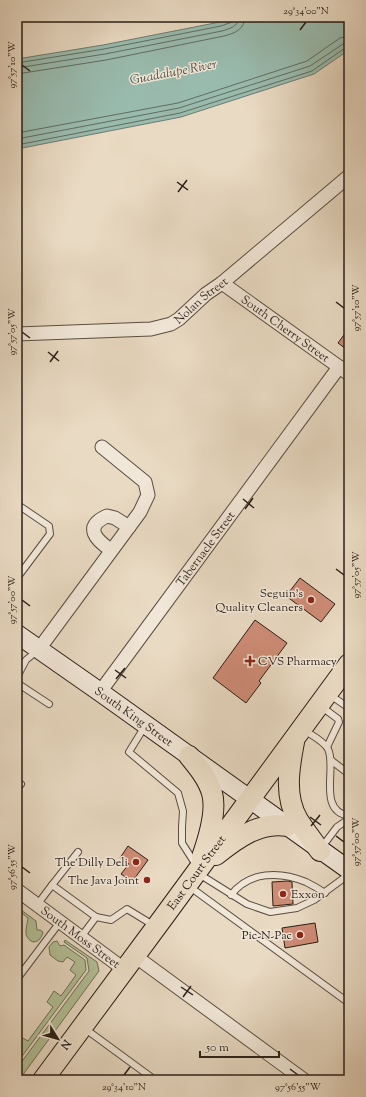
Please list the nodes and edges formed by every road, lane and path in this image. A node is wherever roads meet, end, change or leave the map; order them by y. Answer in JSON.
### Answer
{"nodes":[{"id":1,"x":349,"y":176,"type":"edge"},
{"id":2,"x":222,"y":282,"type":"junction"},
{"id":3,"x":17,"y":334,"type":"edge"},
{"id":4,"x":344,"y":371,"type":"edge"},
{"id":5,"x":102,"y":447,"type":"dead end"},
{"id":6,"x":21,"y":507,"type":"dead end"},
{"id":7,"x":128,"y":527,"type":"junction"},
{"id":8,"x":112,"y":550,"type":"junction"},
{"id":9,"x":17,"y":578,"type":"edge"},
{"id":10,"x":17,"y":634,"type":"edge"},
{"id":11,"x":39,"y":649,"type":"junction"},
{"id":12,"x":349,"y":664,"type":"edge"},
{"id":13,"x":17,"y":677,"type":"edge"},
{"id":14,"x":17,"y":683,"type":"edge"},
{"id":15,"x":100,"y":692,"type":"junction"},
{"id":16,"x":323,"y":699,"type":"junction"},
{"id":17,"x":49,"y":704,"type":"dead end"},
{"id":18,"x":349,"y":706,"type":"edge"},
{"id":19,"x":146,"y":725,"type":"junction"},
{"id":20,"x":298,"y":733,"type":"junction"},
{"id":21,"x":327,"y":747,"type":"junction"},
{"id":22,"x":190,"y":756,"type":"junction"},
{"id":23,"x":332,"y":761,"type":"junction"},
{"id":24,"x":349,"y":774,"type":"edge"},
{"id":25,"x":250,"y":799,"type":"junction"},
{"id":26,"x":349,"y":817,"type":"edge"},
{"id":27,"x":287,"y":826,"type":"junction"},
{"id":28,"x":320,"y":851,"type":"junction"},
{"id":29,"x":78,"y":852,"type":"dead end"},
{"id":30,"x":349,"y":871,"type":"edge"},
{"id":31,"x":194,"y":875,"type":"junction"},
{"id":32,"x":52,"y":885,"type":"junction"},
{"id":33,"x":17,"y":890,"type":"edge"},
{"id":34,"x":325,"y":892,"type":"junction"},
{"id":35,"x":232,"y":895,"type":"junction"},
{"id":36,"x":37,"y":905,"type":"junction"},
{"id":37,"x":96,"y":917,"type":"junction"},
{"id":38,"x":60,"y":922,"type":"junction"},
{"id":39,"x":156,"y":927,"type":"junction"},
{"id":40,"x":81,"y":937,"type":"junction"},
{"id":41,"x":130,"y":963,"type":"junction"},
{"id":42,"x":17,"y":978,"type":"edge"},
{"id":43,"x":349,"y":1003,"type":"edge"},
{"id":44,"x":82,"y":1027,"type":"junction"},
{"id":45,"x":43,"y":1080,"type":"edge"},
{"id":46,"x":155,"y":1080,"type":"edge"},
{"id":47,"x":304,"y":1080,"type":"edge"}],
"edges":[{"from":1,"to":2,"type":"street","name":"Nolan Street"},
{"from":2,"to":3,"type":"street","name":"Nolan Street"},
{"from":2,"to":4,"type":"street","name":"South Cherry Street"},
{"from":4,"to":15,"type":"street","name":"Tabernacle Street"},
{"from":5,"to":7,"type":"street"},
{"from":6,"to":9,"type":"lane"},
{"from":7,"to":8,"type":"street"},
{"from":7,"to":8,"type":"street"},
{"from":8,"to":11,"type":"street"},
{"from":10,"to":11,"type":"main road","name":"South King Street"},
{"from":11,"to":13,"type":"lane"},
{"from":11,"to":15,"type":"main road","name":"South King Street"},
{"from":12,"to":16,"type":"main road","name":"East Court Street"},
{"from":14,"to":17,"type":"lane"},
{"from":15,"to":19,"type":"main road","name":"South King Street"},
{"from":16,"to":18,"type":"lane"},
{"from":16,"to":20,"type":"main road","name":"East Court Street"},
{"from":16,"to":21,"type":"lane"},
{"from":19,"to":22,"type":"main road","name":"South King Street"},
{"from":19,"to":31,"type":"lane"},
{"from":20,"to":21,"type":"lane"},
{"from":20,"to":25,"type":"main road","name":"East Court Street"},
{"from":20,"to":28,"type":"main road"},
{"from":21,"to":23,"type":"lane"},
{"from":22,"to":25,"type":"main road","name":"South King Street"},
{"from":22,"to":31,"type":"main road"},
{"from":23,"to":24,"type":"lane"},
{"from":23,"to":26,"type":"lane"},
{"from":25,"to":27,"type":"main road","name":"South King Street"},
{"from":25,"to":31,"type":"main road","name":"East Court Street"},
{"from":26,"to":28,"type":"lane"},
{"from":27,"to":28,"type":"main road","name":"South King Street"},
{"from":27,"to":31,"type":"main road"},
{"from":28,"to":30,"type":"main road","name":"South King Street"},
{"from":29,"to":32,"type":"lane"},
{"from":30,"to":34,"type":"lane"},
{"from":31,"to":35,"type":"lane"},
{"from":31,"to":39,"type":"main road","name":"East Court Street"},
{"from":31,"to":43,"type":"lane"},
{"from":32,"to":36,"type":"lane"},
{"from":32,"to":37,"type":"lane"},
{"from":33,"to":36,"type":"street","name":"South Moss Street"},
{"from":34,"to":35,"type":"lane"},
{"from":34,"to":35,"type":"lane"},
{"from":36,"to":38,"type":"street","name":"South Moss Street"},
{"from":37,"to":39,"type":"lane"},
{"from":37,"to":40,"type":"lane"},
{"from":38,"to":40,"type":"street","name":"South Moss Street"},
{"from":38,"to":42,"type":"lane"},
{"from":39,"to":41,"type":"main road","name":"East Court Street"},
{"from":40,"to":41,"type":"street","name":"South Moss Street"},
{"from":41,"to":44,"type":"main road","name":"East Court Street"},
{"from":41,"to":47,"type":"street","name":"South Moss Street"},
{"from":44,"to":45,"type":"main road","name":"East Court Street"},
{"from":44,"to":46,"type":"lane"}]}
